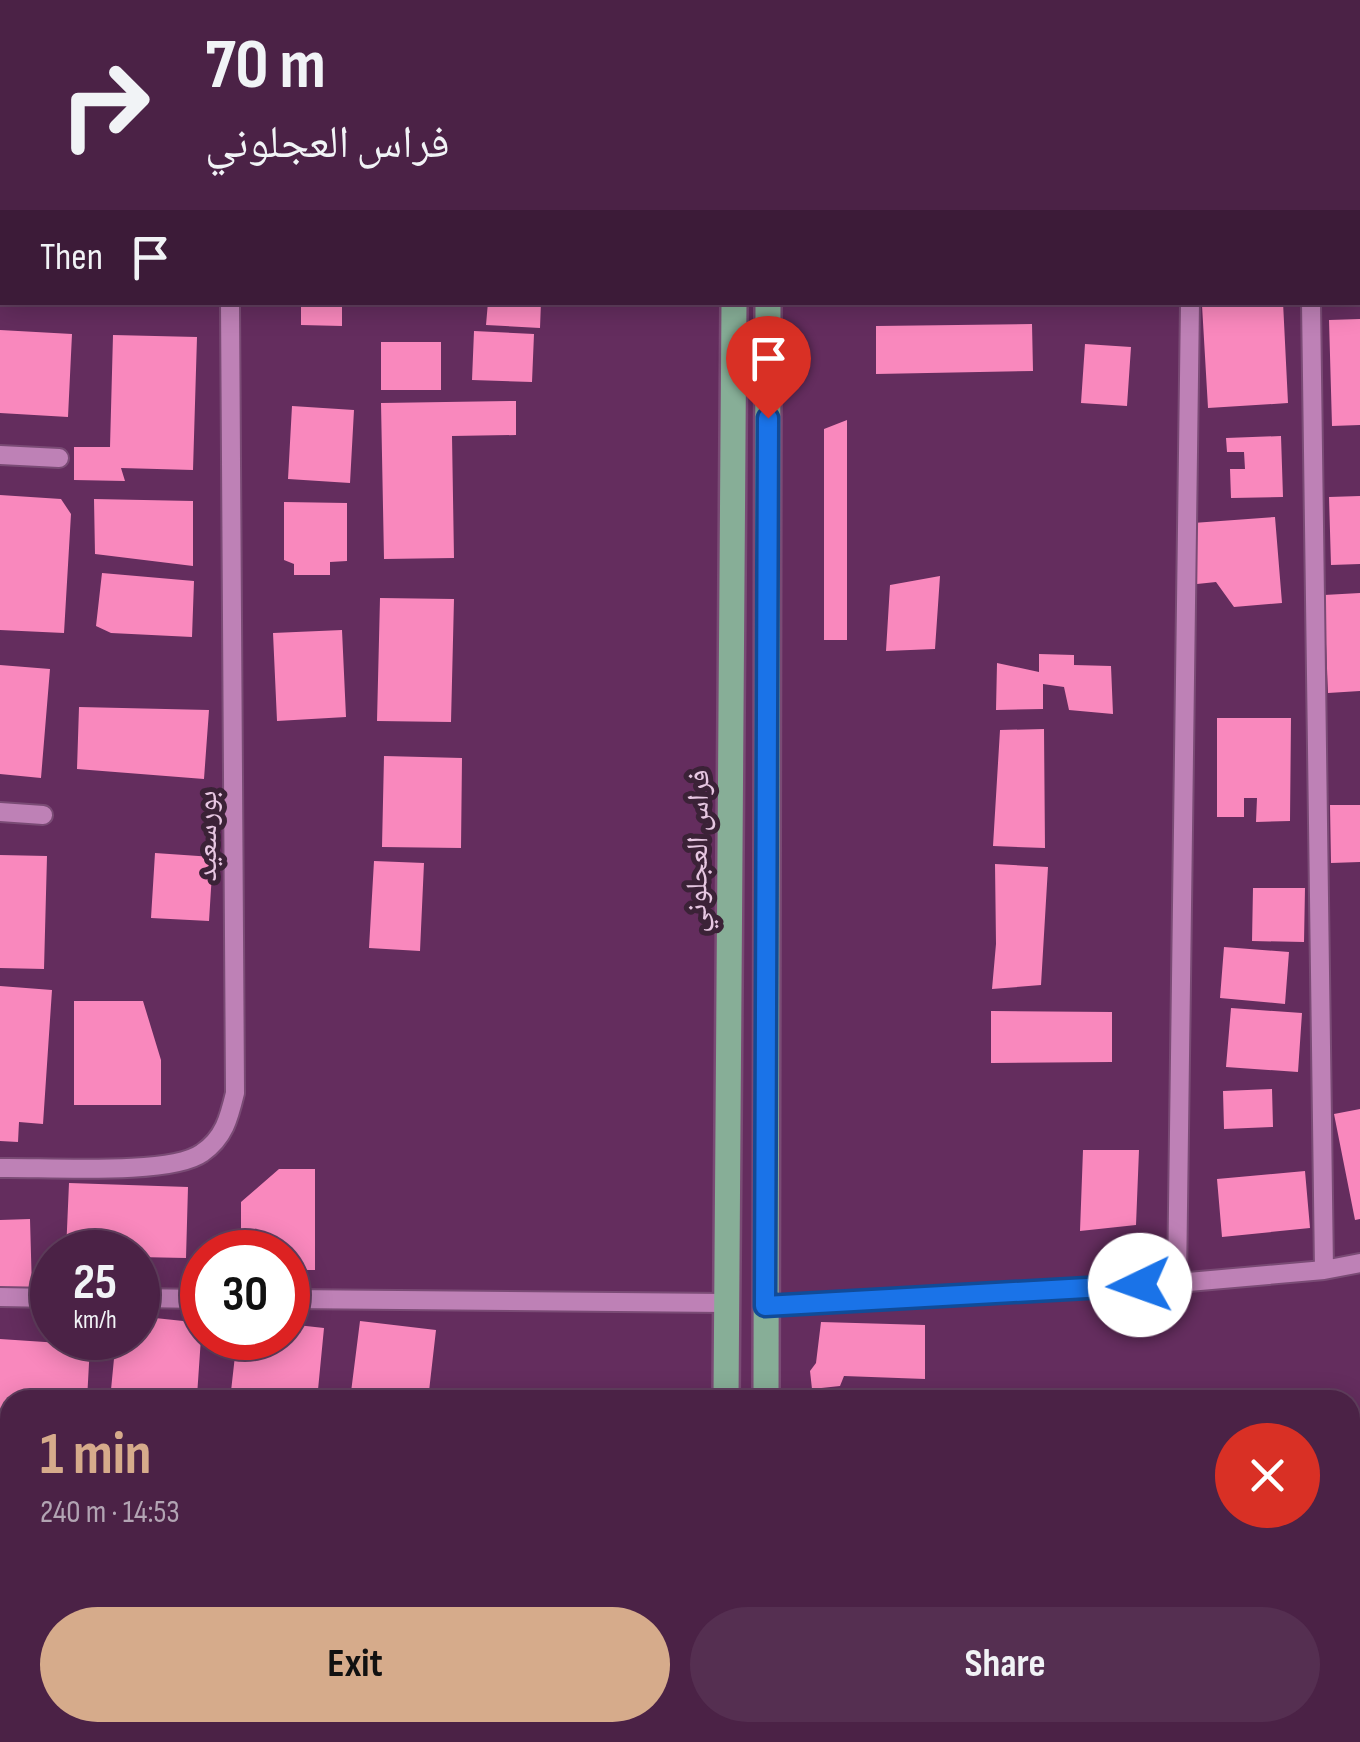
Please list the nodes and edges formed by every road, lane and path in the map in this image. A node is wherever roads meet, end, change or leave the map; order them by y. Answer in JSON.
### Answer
{"nodes":[{"id":1,"x":230,"y":305,"type":"edge"},
{"id":2,"x":734,"y":305,"type":"edge"},
{"id":3,"x":768,"y":305,"type":"edge"},
{"id":4,"x":1190,"y":305,"type":"edge"},
{"id":5,"x":1311,"y":305,"type":"edge"},
{"id":6,"x":0,"y":455,"type":"edge"},
{"id":7,"x":59,"y":458,"type":"dead end"},
{"id":8,"x":0,"y":812,"type":"edge"},
{"id":9,"x":43,"y":814,"type":"dead end"},
{"id":10,"x":0,"y":1168,"type":"edge"},
{"id":11,"x":1360,"y":1263,"type":"edge"},
{"id":12,"x":1324,"y":1270,"type":"junction"},
{"id":13,"x":1178,"y":1283,"type":"junction"},
{"id":14,"x":0,"y":1298,"type":"edge"},
{"id":15,"x":30,"y":1298,"type":"edge"},
{"id":16,"x":310,"y":1300,"type":"edge"},
{"id":17,"x":725,"y":1302,"type":"junction"},
{"id":18,"x":765,"y":1306,"type":"junction"},
{"id":19,"x":726,"y":1390,"type":"edge"},
{"id":20,"x":766,"y":1390,"type":"edge"}],
"edges":[{"from":1,"to":10,"type":"street","name":"بورسعيد"},
{"from":2,"to":17,"type":"main road","name":"فراس العجلوني"},
{"from":3,"to":18,"type":"main road"},
{"from":4,"to":13,"type":"street"},
{"from":5,"to":12,"type":"street"},
{"from":6,"to":7,"type":"street"},
{"from":8,"to":9,"type":"street"},
{"from":11,"to":12,"type":"street"},
{"from":12,"to":13,"type":"street"},
{"from":13,"to":18,"type":"street"},
{"from":14,"to":15,"type":"street"},
{"from":16,"to":17,"type":"street"},
{"from":17,"to":19,"type":"main road","name":"فراس العجلوني"},
{"from":18,"to":20,"type":"main road"}]}
